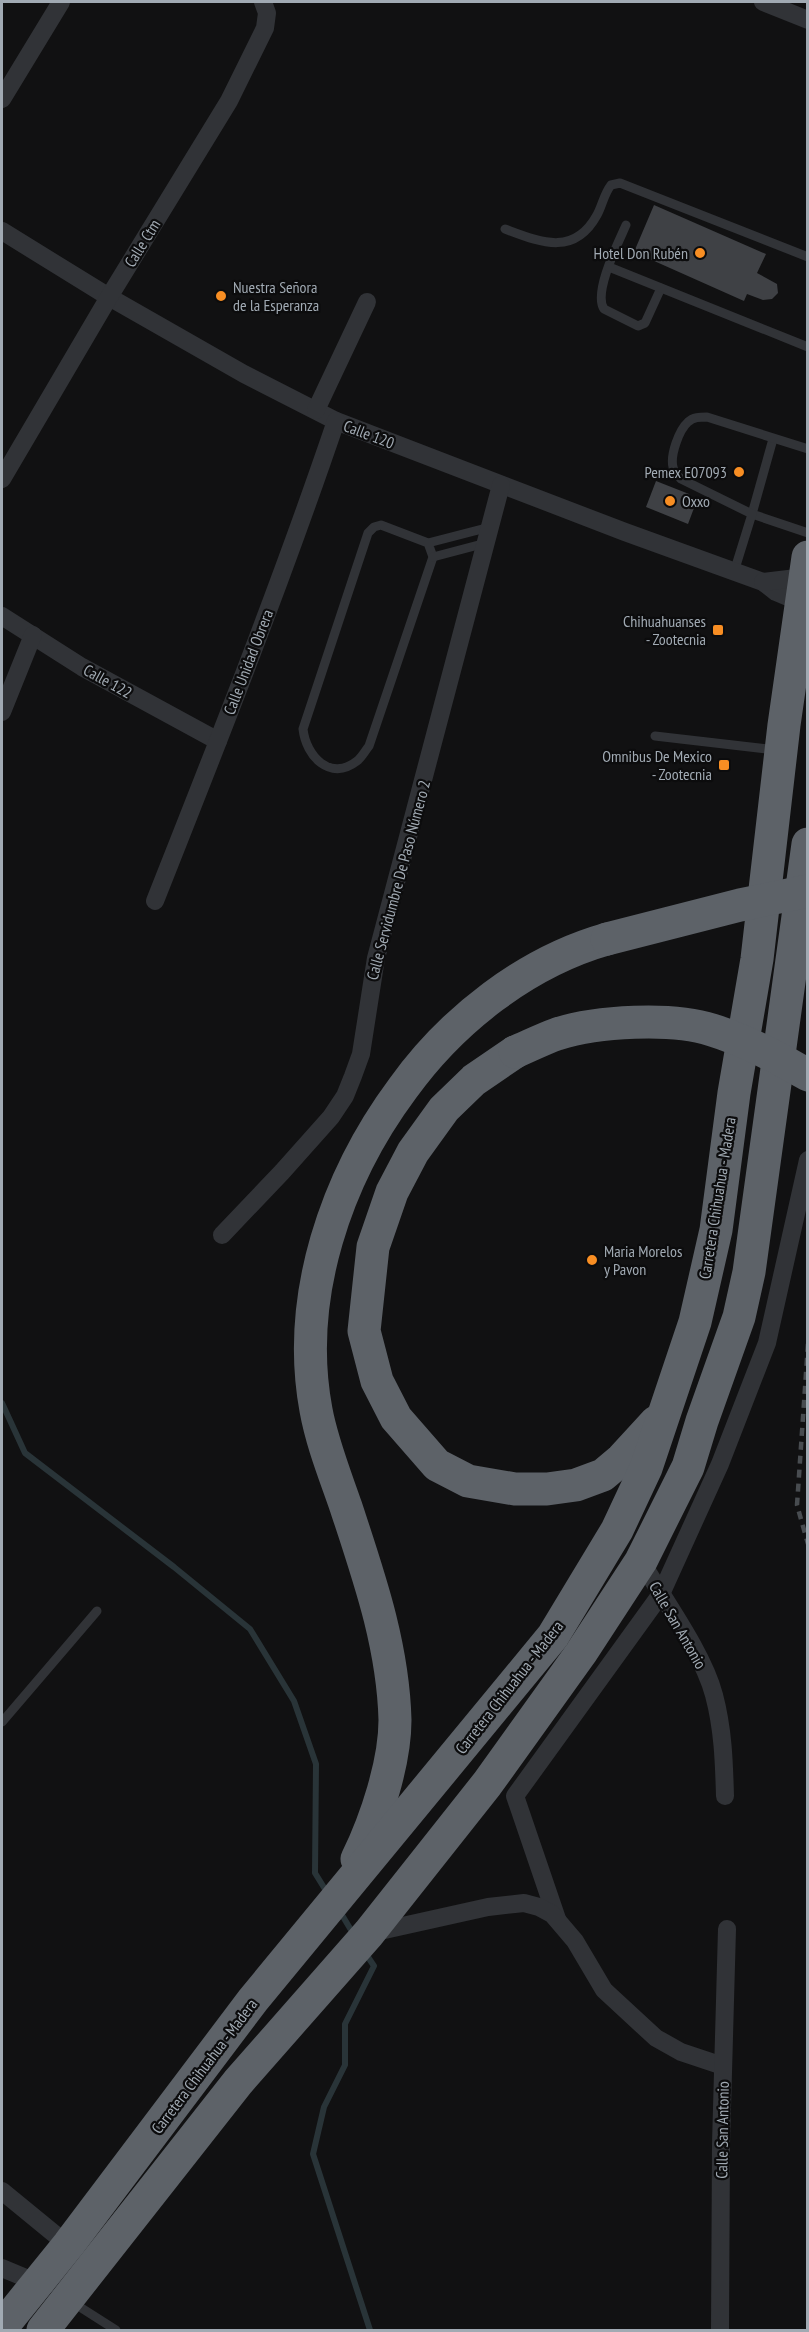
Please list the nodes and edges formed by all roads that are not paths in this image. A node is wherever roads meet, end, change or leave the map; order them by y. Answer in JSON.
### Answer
{"nodes":[{"id":1,"x":61,"y":2,"type":"edge"},
{"id":2,"x":263,"y":2,"type":"edge"},
{"id":3,"x":763,"y":2,"type":"edge"},
{"id":4,"x":807,"y":20,"type":"edge"},
{"id":5,"x":2,"y":99,"type":"edge"},
{"id":6,"x":626,"y":225,"type":"dead end"},
{"id":7,"x":505,"y":229,"type":"dead end"},
{"id":8,"x":2,"y":231,"type":"edge"},
{"id":9,"x":807,"y":257,"type":"edge"},
{"id":10,"x":609,"y":267,"type":"junction"},
{"id":11,"x":661,"y":288,"type":"junction"},
{"id":12,"x":109,"y":297,"type":"junction"},
{"id":13,"x":367,"y":302,"type":"dead end"},
{"id":14,"x":807,"y":347,"type":"edge"},
{"id":15,"x":316,"y":410,"type":"junction"},
{"id":16,"x":336,"y":421,"type":"junction"},
{"id":17,"x":773,"y":439,"type":"junction"},
{"id":18,"x":807,"y":449,"type":"edge"},
{"id":19,"x":2,"y":479,"type":"edge"},
{"id":20,"x":501,"y":485,"type":"junction"},
{"id":21,"x":752,"y":514,"type":"junction"},
{"id":22,"x":807,"y":533,"type":"edge"},
{"id":23,"x":488,"y":535,"type":"junction"},
{"id":24,"x":428,"y":543,"type":"junction"},
{"id":25,"x":433,"y":557,"type":"junction"},
{"id":26,"x":734,"y":572,"type":"junction"},
{"id":27,"x":763,"y":582,"type":"junction"},
{"id":28,"x":806,"y":584,"type":"edge"},
{"id":29,"x":2,"y":616,"type":"edge"},
{"id":30,"x":33,"y":635,"type":"junction"},
{"id":31,"x":2,"y":712,"type":"edge"},
{"id":32,"x":655,"y":736,"type":"dead end"},
{"id":33,"x":218,"y":741,"type":"junction"},
{"id":34,"x":781,"y":751,"type":"junction"},
{"id":35,"x":807,"y":844,"type":"edge"},
{"id":36,"x":807,"y":891,"type":"edge"},
{"id":37,"x":155,"y":901,"type":"dead end"},
{"id":38,"x":807,"y":1075,"type":"edge"},
{"id":39,"x":807,"y":1160,"type":"edge"},
{"id":40,"x":222,"y":1235,"type":"dead end"},
{"id":41,"x":662,"y":1416,"type":"junction"},
{"id":42,"x":641,"y":1561,"type":"junction"},
{"id":43,"x":661,"y":1594,"type":"junction"},
{"id":44,"x":97,"y":1611,"type":"dead end"},
{"id":45,"x":2,"y":1722,"type":"edge"},
{"id":46,"x":725,"y":1796,"type":"dead end"},
{"id":47,"x":336,"y":1898,"type":"junction"},
{"id":48,"x":557,"y":1919,"type":"junction"},
{"id":49,"x":727,"y":1929,"type":"dead end"},
{"id":50,"x":363,"y":1940,"type":"junction"},
{"id":51,"x":723,"y":2066,"type":"junction"},
{"id":52,"x":2,"y":2191,"type":"edge"},
{"id":53,"x":69,"y":2244,"type":"junction"},
{"id":54,"x":2,"y":2268,"type":"edge"},
{"id":55,"x":91,"y":2270,"type":"junction"},
{"id":56,"x":37,"y":2282,"type":"junction"},
{"id":57,"x":67,"y":2299,"type":"junction"},
{"id":58,"x":2,"y":2327,"type":"edge"},
{"id":59,"x":43,"y":2331,"type":"edge"},
{"id":60,"x":116,"y":2331,"type":"edge"},
{"id":61,"x":720,"y":2331,"type":"edge"}],
"edges":[{"from":1,"to":5,"type":"street"},
{"from":2,"to":12,"type":"street","name":"Calle Ctm"},
{"from":3,"to":4,"type":"street"},
{"from":6,"to":10,"type":"lane"},
{"from":7,"to":9,"type":"lane"},
{"from":8,"to":12,"type":"street","name":"Calle 120"},
{"from":10,"to":11,"type":"lane"},
{"from":10,"to":11,"type":"lane"},
{"from":11,"to":14,"type":"lane"},
{"from":12,"to":15,"type":"street","name":"Calle 120"},
{"from":12,"to":19,"type":"street","name":"Calle Ctm"},
{"from":13,"to":15,"type":"street"},
{"from":15,"to":16,"type":"street","name":"Calle 120"},
{"from":16,"to":20,"type":"street","name":"Calle 120"},
{"from":16,"to":33,"type":"street","name":"Calle Unidad Obrera"},
{"from":17,"to":18,"type":"lane"},
{"from":17,"to":21,"type":"lane"},
{"from":17,"to":21,"type":"lane"},
{"from":20,"to":23,"type":"street","name":"Calle Servidumbre De Paso Número 2"},
{"from":20,"to":26,"type":"street","name":"Calle 120"},
{"from":21,"to":22,"type":"lane"},
{"from":21,"to":26,"type":"lane"},
{"from":23,"to":24,"type":"lane"},
{"from":23,"to":25,"type":"lane"},
{"from":23,"to":40,"type":"street","name":"Calle Servidumbre De Paso Número 2"},
{"from":24,"to":25,"type":"lane"},
{"from":24,"to":25,"type":"lane"},
{"from":26,"to":27,"type":"street","name":"Calle 120"},
{"from":27,"to":28,"type":"street","name":"Calle 120"},
{"from":27,"to":28,"type":"street","name":"Calle 120"},
{"from":28,"to":34,"type":"highway","name":"Carretera Chihuahua - Madera"},
{"from":29,"to":30,"type":"street","name":"Calle 122"},
{"from":30,"to":31,"type":"street"},
{"from":30,"to":33,"type":"street","name":"Calle 122"},
{"from":32,"to":34,"type":"lane"},
{"from":33,"to":37,"type":"street","name":"Calle Unidad Obrera"},
{"from":34,"to":41,"type":"highway","name":"Carretera Chihuahua - Madera"},
{"from":35,"to":42,"type":"highway"},
{"from":36,"to":47,"type":"highway","bridge":true},
{"from":38,"to":41,"type":"highway","bridge":true},
{"from":39,"to":43,"type":"street"},
{"from":41,"to":47,"type":"highway","name":"Carretera Chihuahua - Madera"},
{"from":42,"to":43,"type":"street","name":"Calle San Antonio"},
{"from":42,"to":50,"type":"highway"},
{"from":43,"to":46,"type":"street","name":"Calle San Antonio"},
{"from":43,"to":48,"type":"street"},
{"from":44,"to":45,"type":"lane"},
{"from":47,"to":53,"type":"highway","name":"Carretera Chihuahua - Madera"},
{"from":48,"to":50,"type":"street"},
{"from":48,"to":51,"type":"street"},
{"from":49,"to":51,"type":"street","name":"Calle San Antonio"},
{"from":50,"to":55,"type":"highway"},
{"from":51,"to":61,"type":"street","name":"Calle San Antonio"},
{"from":52,"to":53,"type":"street"},
{"from":53,"to":55,"type":"street"},
{"from":53,"to":56,"type":"highway","name":"Carretera Chihuahua - Madera"},
{"from":54,"to":56,"type":"street"},
{"from":55,"to":57,"type":"highway"},
{"from":56,"to":57,"type":"street"},
{"from":56,"to":58,"type":"highway","name":"Carretera Chihuahua - Madera"},
{"from":57,"to":59,"type":"highway"},
{"from":57,"to":60,"type":"lane"}]}
